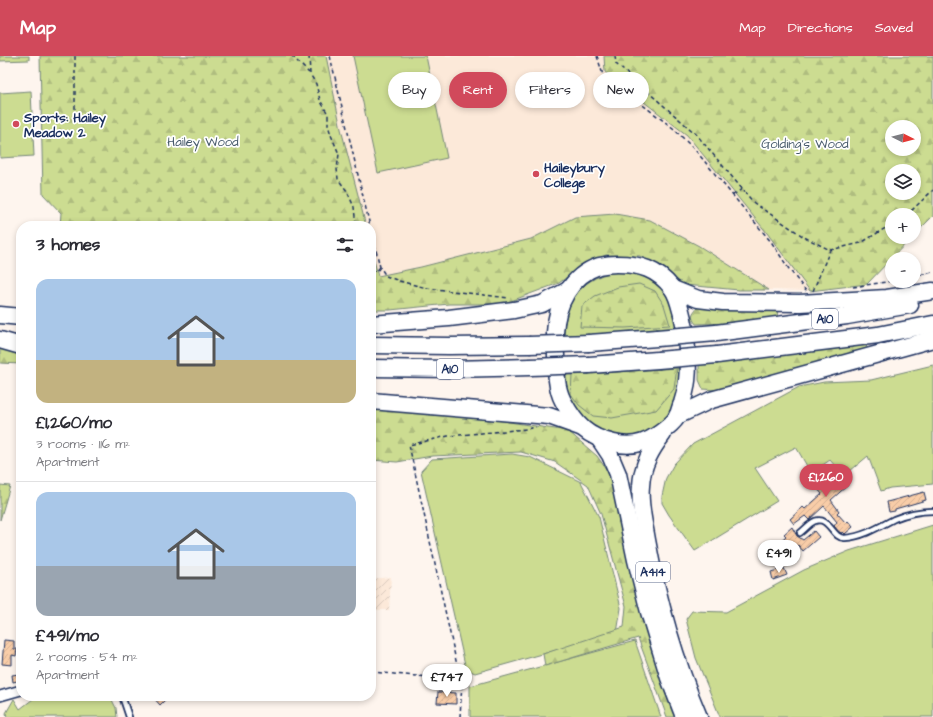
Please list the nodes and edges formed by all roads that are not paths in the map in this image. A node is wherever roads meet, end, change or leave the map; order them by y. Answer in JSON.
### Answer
{"nodes":[{"id":1,"x":673,"y":289,"type":"junction"},
{"id":2,"x":568,"y":290,"type":"junction"},
{"id":3,"x":933,"y":291,"type":"edge"},
{"id":4,"x":933,"y":301,"type":"edge"},
{"id":5,"x":0,"y":315,"type":"edge"},
{"id":6,"x":16,"y":317,"type":"edge"},
{"id":7,"x":376,"y":324,"type":"edge"},
{"id":8,"x":933,"y":324,"type":"edge"},
{"id":9,"x":0,"y":337,"type":"edge"},
{"id":10,"x":16,"y":339,"type":"edge"},
{"id":11,"x":933,"y":339,"type":"edge"},
{"id":12,"x":0,"y":340,"type":"edge"},
{"id":13,"x":16,"y":345,"type":"edge"},
{"id":14,"x":376,"y":345,"type":"edge"},
{"id":15,"x":376,"y":368,"type":"edge"},
{"id":16,"x":376,"y":401,"type":"edge"},
{"id":17,"x":672,"y":422,"type":"junction"},
{"id":18,"x":580,"y":427,"type":"junction"},
{"id":19,"x":600,"y":440,"type":"junction"},
{"id":20,"x":933,"y":511,"type":"edge"},
{"id":21,"x":800,"y":533,"type":"dead end"},
{"id":22,"x":16,"y":691,"type":"edge"},
{"id":23,"x":0,"y":696,"type":"edge"},
{"id":24,"x":124,"y":701,"type":"edge"},
{"id":25,"x":129,"y":717,"type":"edge"},
{"id":26,"x":684,"y":717,"type":"edge"},
{"id":27,"x":699,"y":717,"type":"edge"}],
"edges":[{"from":1,"to":2,"type":"highway"},
{"from":1,"to":3,"type":"highway"},
{"from":1,"to":17,"type":"highway"},
{"from":2,"to":7,"type":"highway"},
{"from":2,"to":18,"type":"highway"},
{"from":4,"to":14,"type":"highway","number":"A10","bridge":true},
{"from":5,"to":6,"type":"highway"},
{"from":8,"to":15,"type":"highway","number":"A10","bridge":true},
{"from":9,"to":10,"type":"highway"},
{"from":11,"to":17,"type":"highway"},
{"from":12,"to":13,"type":"highway"},
{"from":16,"to":18,"type":"highway"},
{"from":17,"to":19,"type":"highway"},
{"from":17,"to":27,"type":"highway","number":"A414"},
{"from":18,"to":19,"type":"highway"},
{"from":19,"to":26,"type":"highway","number":"A414"},
{"from":20,"to":21,"type":"lane"},
{"from":22,"to":23,"type":"street"},
{"from":24,"to":25,"type":"lane"}]}
